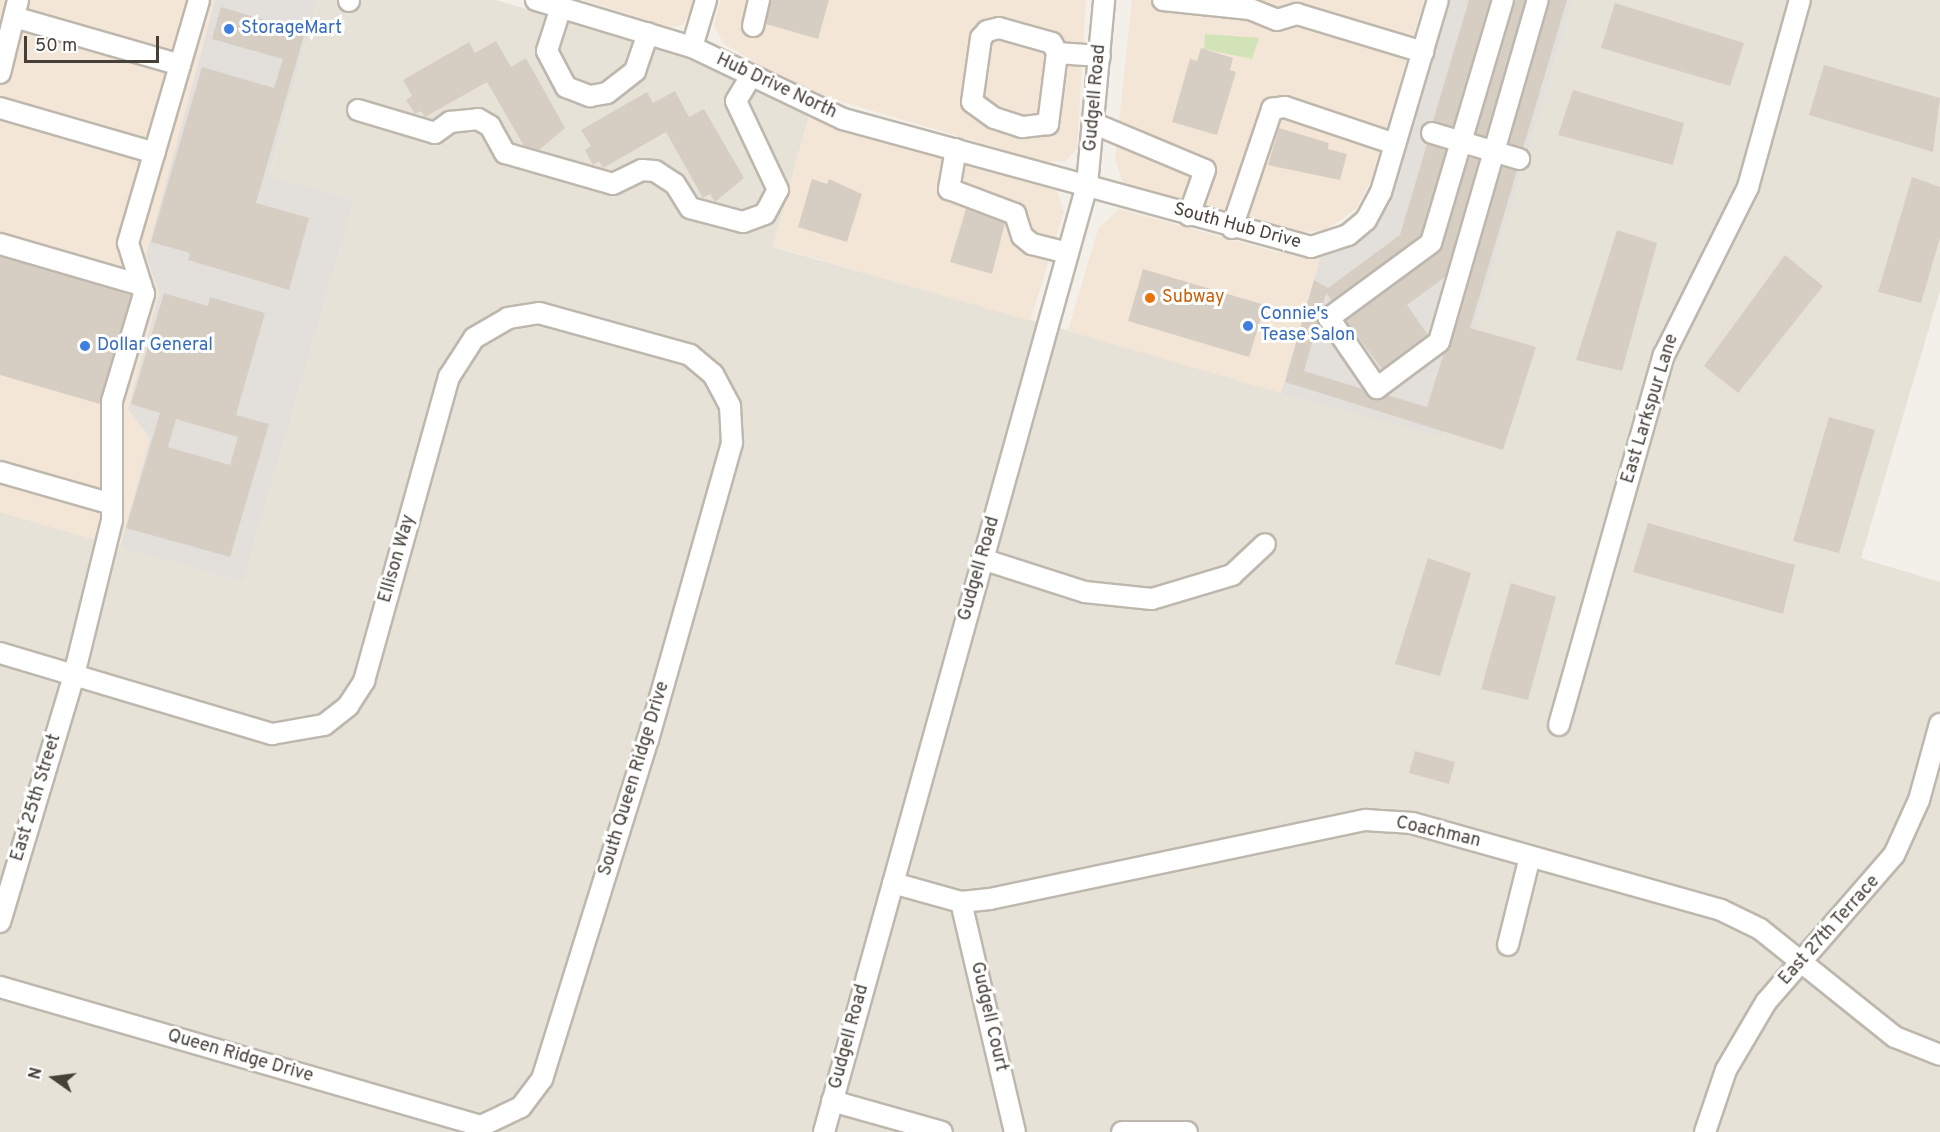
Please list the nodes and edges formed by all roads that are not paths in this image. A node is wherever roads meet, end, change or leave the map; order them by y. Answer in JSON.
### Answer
{"nodes":[{"id":1,"x":199,"y":0,"type":"edge"},
{"id":2,"x":536,"y":0,"type":"edge"},
{"id":3,"x":706,"y":0,"type":"edge"},
{"id":4,"x":759,"y":0,"type":"edge"},
{"id":5,"x":1104,"y":0,"type":"edge"},
{"id":6,"x":1163,"y":0,"type":"edge"},
{"id":7,"x":1438,"y":0,"type":"edge"},
{"id":8,"x":1503,"y":0,"type":"edge"},
{"id":9,"x":1538,"y":0,"type":"edge"},
{"id":10,"x":1800,"y":0,"type":"edge"},
{"id":11,"x":1252,"y":4,"type":"edge"},
{"id":12,"x":561,"y":7,"type":"junction"},
{"id":13,"x":16,"y":9,"type":"edge"},
{"id":14,"x":753,"y":26,"type":"dead end"},
{"id":15,"x":648,"y":33,"type":"junction"},
{"id":16,"x":693,"y":47,"type":"junction"},
{"id":17,"x":1423,"y":52,"type":"junction"},
{"id":18,"x":1057,"y":53,"type":"junction"},
{"id":19,"x":1100,"y":56,"type":"junction"},
{"id":20,"x":180,"y":65,"type":"junction"},
{"id":21,"x":0,"y":73,"type":"edge"},
{"id":22,"x":751,"y":76,"type":"junction"},
{"id":23,"x":0,"y":108,"type":"edge"},
{"id":24,"x":358,"y":110,"type":"dead end"},
{"id":25,"x":1095,"y":124,"type":"junction"},
{"id":26,"x":1432,"y":134,"type":"dead end"},
{"id":27,"x":1461,"y":142,"type":"junction"},
{"id":28,"x":1395,"y":144,"type":"junction"},
{"id":29,"x":956,"y":149,"type":"junction"},
{"id":30,"x":1494,"y":152,"type":"junction"},
{"id":31,"x":155,"y":153,"type":"junction"},
{"id":32,"x":1519,"y":159,"type":"dead end"},
{"id":33,"x":1087,"y":184,"type":"junction"},
{"id":34,"x":1189,"y":215,"type":"junction"},
{"id":35,"x":1232,"y":228,"type":"junction"},
{"id":36,"x":0,"y":244,"type":"edge"},
{"id":37,"x":1068,"y":254,"type":"junction"},
{"id":38,"x":141,"y":285,"type":"junction"},
{"id":39,"x":728,"y":400,"type":"joint"},
{"id":40,"x":0,"y":472,"type":"edge"},
{"id":41,"x":112,"y":504,"type":"junction"},
{"id":42,"x":1265,"y":543,"type":"dead end"},
{"id":43,"x":982,"y":559,"type":"junction"},
{"id":44,"x":0,"y":653,"type":"edge"},
{"id":45,"x":74,"y":675,"type":"junction"},
{"id":46,"x":1940,"y":723,"type":"edge"},
{"id":47,"x":1558,"y":725,"type":"dead end"},
{"id":48,"x":1530,"y":856,"type":"junction"},
{"id":49,"x":893,"y":883,"type":"junction"},
{"id":50,"x":961,"y":902,"type":"junction"},
{"id":51,"x":0,"y":922,"type":"edge"},
{"id":52,"x":1508,"y":945,"type":"dead end"},
{"id":53,"x":1801,"y":961,"type":"junction"},
{"id":54,"x":0,"y":987,"type":"edge"},
{"id":55,"x":1940,"y":1055,"type":"edge"},
{"id":56,"x":832,"y":1101,"type":"junction"},
{"id":57,"x":481,"y":1126,"type":"joint"},
{"id":58,"x":824,"y":1132,"type":"edge"},
{"id":59,"x":942,"y":1132,"type":"edge"},
{"id":60,"x":1015,"y":1132,"type":"edge"},
{"id":61,"x":1122,"y":1132,"type":"edge"},
{"id":62,"x":1187,"y":1132,"type":"edge"},
{"id":63,"x":1705,"y":1132,"type":"edge"}],
"edges":[{"from":1,"to":20,"type":"street"},
{"from":2,"to":12,"type":"street","name":"Hub Drive North"},
{"from":3,"to":16,"type":"street"},
{"from":4,"to":14,"type":"street"},
{"from":5,"to":19,"type":"street","name":"Gudgell Road"},
{"from":6,"to":11,"type":"street"},
{"from":7,"to":17,"type":"street","name":"South Hub Drive"},
{"from":8,"to":27,"type":"street"},
{"from":9,"to":30,"type":"street"},
{"from":10,"to":47,"type":"street","name":"East Larkspur Lane"},
{"from":11,"to":17,"type":"street"},
{"from":12,"to":15,"type":"street","name":"Hub Drive North"},
{"from":12,"to":15,"type":"street"},
{"from":13,"to":20,"type":"street"},
{"from":13,"to":21,"type":"street"},
{"from":15,"to":16,"type":"street","name":"Hub Drive North"},
{"from":16,"to":22,"type":"street","name":"Hub Drive North"},
{"from":17,"to":28,"type":"street","name":"South Hub Drive"},
{"from":18,"to":18,"type":"street"},
{"from":18,"to":19,"type":"street"},
{"from":19,"to":25,"type":"street","name":"Gudgell Road"},
{"from":20,"to":31,"type":"street"},
{"from":22,"to":24,"type":"street"},
{"from":22,"to":29,"type":"street","name":"Hub Drive North"},
{"from":23,"to":31,"type":"street"},
{"from":25,"to":33,"type":"street","name":"Gudgell Road"},
{"from":25,"to":34,"type":"street"},
{"from":26,"to":27,"type":"street"},
{"from":27,"to":30,"type":"street"},
{"from":27,"to":30,"type":"street"},
{"from":28,"to":35,"type":"street","name":"South Hub Drive"},
{"from":28,"to":35,"type":"street"},
{"from":29,"to":33,"type":"street","name":"Hub Drive North"},
{"from":29,"to":37,"type":"street"},
{"from":30,"to":32,"type":"street"},
{"from":31,"to":38,"type":"street"},
{"from":33,"to":34,"type":"street","name":"South Hub Drive"},
{"from":33,"to":37,"type":"street","name":"Gudgell Road"},
{"from":34,"to":35,"type":"street","name":"South Hub Drive"},
{"from":36,"to":38,"type":"street"},
{"from":37,"to":43,"type":"street","name":"Gudgell Road"},
{"from":38,"to":41,"type":"street","name":"East 25th Street"},
{"from":39,"to":45,"type":"street","name":"Ellison Way"},
{"from":39,"to":57,"type":"street","name":"South Queen Ridge Drive"},
{"from":40,"to":41,"type":"street"},
{"from":41,"to":45,"type":"street","name":"East 25th Street"},
{"from":42,"to":43,"type":"street"},
{"from":43,"to":49,"type":"street","name":"Gudgell Road"},
{"from":44,"to":45,"type":"street","name":"Ellison Way"},
{"from":45,"to":51,"type":"street","name":"East 25th Street"},
{"from":46,"to":53,"type":"street","name":"East 27th Terrace"},
{"from":48,"to":50,"type":"street","name":"Coachman"},
{"from":48,"to":52,"type":"street"},
{"from":48,"to":53,"type":"street","name":"Coachman"},
{"from":49,"to":50,"type":"street","name":"Coachman"},
{"from":49,"to":56,"type":"street","name":"Gudgell Road"},
{"from":50,"to":60,"type":"street","name":"Gudgell Court"},
{"from":53,"to":55,"type":"street","name":"Coachman"},
{"from":53,"to":63,"type":"street","name":"East 27th Terrace"},
{"from":54,"to":57,"type":"street","name":"Queen Ridge Drive"},
{"from":56,"to":58,"type":"street","name":"Gudgell Road"},
{"from":56,"to":59,"type":"street"},
{"from":61,"to":62,"type":"street"}]}
